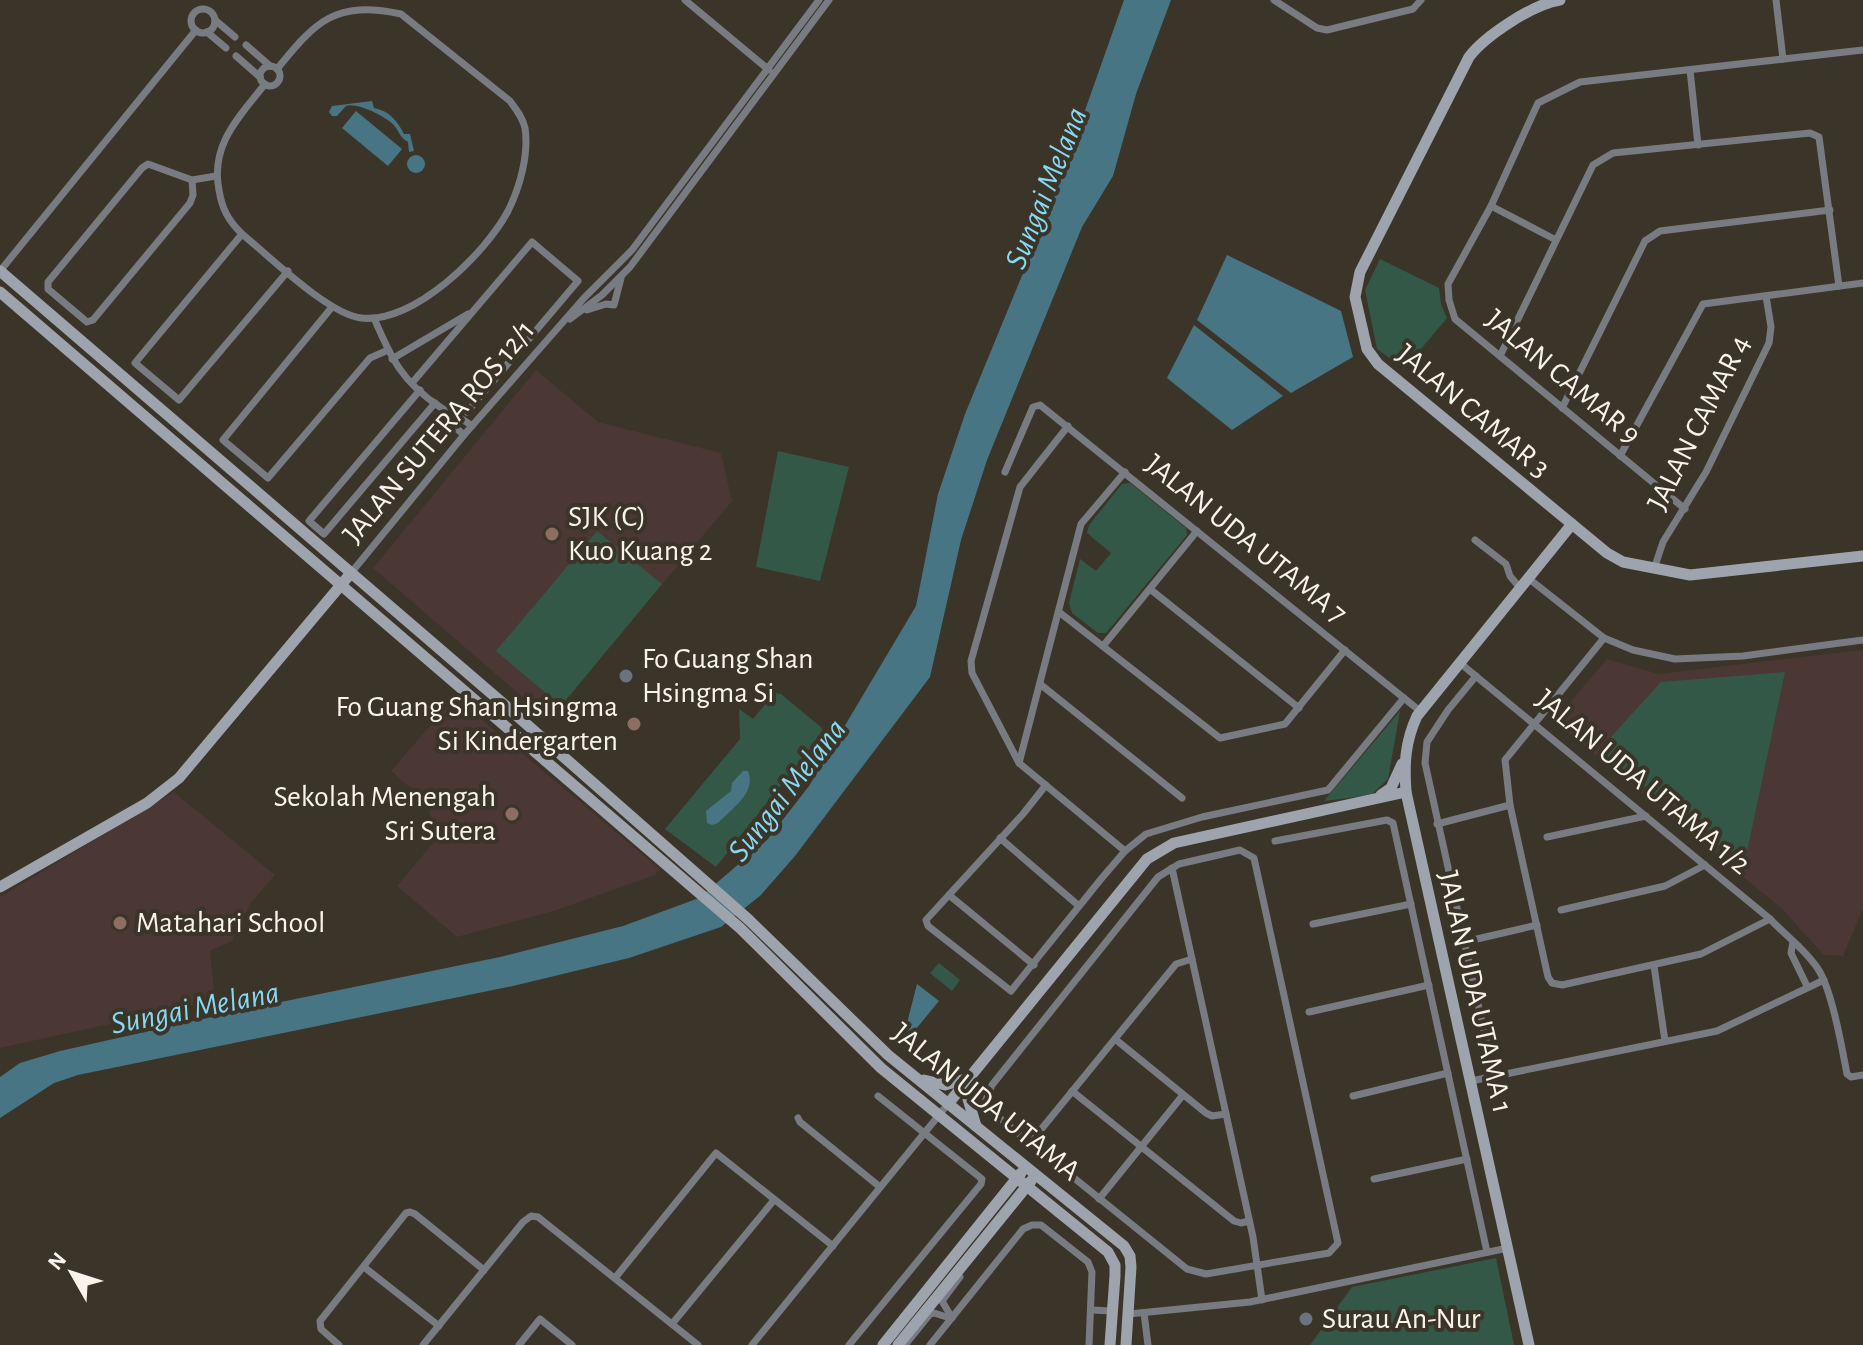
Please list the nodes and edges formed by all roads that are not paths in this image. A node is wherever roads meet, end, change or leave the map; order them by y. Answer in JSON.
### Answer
{"nodes":[{"id":1,"x":685,"y":0,"type":"edge"},
{"id":2,"x":819,"y":0,"type":"edge"},
{"id":3,"x":829,"y":0,"type":"edge"},
{"id":4,"x":1274,"y":0,"type":"edge"},
{"id":5,"x":1421,"y":0,"type":"edge"},
{"id":6,"x":1560,"y":0,"type":"edge"},
{"id":7,"x":1776,"y":0,"type":"edge"},
{"id":8,"x":215,"y":20,"type":"junction"},
{"id":9,"x":196,"y":30,"type":"junction"},
{"id":10,"x":207,"y":32,"type":"junction"},
{"id":11,"x":235,"y":37,"type":"dead end"},
{"id":12,"x":246,"y":45,"type":"dead end"},
{"id":13,"x":226,"y":48,"type":"dead end"},
{"id":14,"x":1863,"y":50,"type":"edge"},
{"id":15,"x":236,"y":56,"type":"dead end"},
{"id":16,"x":1783,"y":59,"type":"junction"},
{"id":17,"x":274,"y":67,"type":"junction"},
{"id":18,"x":1690,"y":70,"type":"junction"},
{"id":19,"x":771,"y":72,"type":"junction"},
{"id":20,"x":263,"y":80,"type":"junction"},
{"id":21,"x":710,"y":144,"type":"junction"},
{"id":22,"x":1698,"y":145,"type":"junction"},
{"id":23,"x":718,"y":150,"type":"junction"},
{"id":24,"x":216,"y":176,"type":"junction"},
{"id":25,"x":192,"y":180,"type":"junction"},
{"id":26,"x":1491,"y":206,"type":"junction"},
{"id":27,"x":1830,"y":210,"type":"junction"},
{"id":28,"x":242,"y":234,"type":"junction"},
{"id":29,"x":1556,"y":240,"type":"junction"},
{"id":30,"x":0,"y":271,"type":"edge"},
{"id":31,"x":288,"y":271,"type":"junction"},
{"id":32,"x":622,"y":276,"type":"junction"},
{"id":33,"x":1863,"y":283,"type":"edge"},
{"id":34,"x":1839,"y":286,"type":"junction"},
{"id":35,"x":594,"y":288,"type":"junction"},
{"id":36,"x":0,"y":292,"type":"edge"},
{"id":37,"x":602,"y":295,"type":"junction"},
{"id":38,"x":1766,"y":296,"type":"junction"},
{"id":39,"x":332,"y":307,"type":"junction"},
{"id":40,"x":474,"y":310,"type":"junction"},
{"id":41,"x":580,"y":312,"type":"junction"},
{"id":42,"x":374,"y":318,"type":"junction"},
{"id":43,"x":565,"y":322,"type":"junction"},
{"id":44,"x":388,"y":350,"type":"junction"},
{"id":45,"x":1500,"y":356,"type":"junction"},
{"id":46,"x":392,"y":359,"type":"junction"},
{"id":47,"x":412,"y":383,"type":"junction"},
{"id":48,"x":420,"y":390,"type":"junction"},
{"id":49,"x":435,"y":403,"type":"junction"},
{"id":50,"x":1562,"y":408,"type":"junction"},
{"id":51,"x":442,"y":409,"type":"junction"},
{"id":52,"x":467,"y":412,"type":"dead end"},
{"id":53,"x":472,"y":426,"type":"junction"},
{"id":54,"x":1068,"y":426,"type":"junction"},
{"id":55,"x":464,"y":435,"type":"junction"},
{"id":56,"x":1620,"y":456,"type":"junction"},
{"id":57,"x":1005,"y":472,"type":"dead end"},
{"id":58,"x":1125,"y":472,"type":"junction"},
{"id":59,"x":1685,"y":509,"type":"junction"},
{"id":60,"x":1572,"y":524,"type":"junction"},
{"id":61,"x":1197,"y":531,"type":"junction"},
{"id":62,"x":1475,"y":540,"type":"dead end"},
{"id":63,"x":1863,"y":556,"type":"edge"},
{"id":64,"x":1654,"y":569,"type":"junction"},
{"id":65,"x":351,"y":573,"type":"junction"},
{"id":66,"x":1524,"y":583,"type":"junction"},
{"id":67,"x":340,"y":585,"type":"junction"},
{"id":68,"x":1150,"y":589,"type":"junction"},
{"id":69,"x":1059,"y":612,"type":"junction"},
{"id":70,"x":1604,"y":638,"type":"junction"},
{"id":71,"x":1863,"y":640,"type":"edge"},
{"id":72,"x":1103,"y":646,"type":"junction"},
{"id":73,"x":1345,"y":650,"type":"junction"},
{"id":74,"x":1460,"y":663,"type":"junction"},
{"id":75,"x":1476,"y":676,"type":"junction"},
{"id":76,"x":1040,"y":684,"type":"junction"},
{"id":77,"x":1404,"y":698,"type":"junction"},
{"id":78,"x":1299,"y":708,"type":"junction"},
{"id":79,"x":1420,"y":711,"type":"junction"},
{"id":80,"x":1533,"y":723,"type":"junction"},
{"id":81,"x":1404,"y":761,"type":"junction"},
{"id":82,"x":1019,"y":763,"type":"junction"},
{"id":83,"x":1046,"y":785,"type":"junction"},
{"id":84,"x":1406,"y":792,"type":"junction"},
{"id":85,"x":1182,"y":798,"type":"dead end"},
{"id":86,"x":1377,"y":798,"type":"junction"},
{"id":87,"x":1510,"y":805,"type":"junction"},
{"id":88,"x":1646,"y":816,"type":"junction"},
{"id":89,"x":1413,"y":821,"type":"junction"},
{"id":90,"x":1437,"y":824,"type":"junction"},
{"id":91,"x":1547,"y":837,"type":"dead end"},
{"id":92,"x":1000,"y":838,"type":"junction"},
{"id":93,"x":1275,"y":841,"type":"dead end"},
{"id":94,"x":1125,"y":851,"type":"junction"},
{"id":95,"x":1705,"y":865,"type":"junction"},
{"id":96,"x":1172,"y":868,"type":"junction"},
{"id":97,"x":0,"y":887,"type":"edge"},
{"id":98,"x":702,"y":887,"type":"junction"},
{"id":99,"x":949,"y":895,"type":"junction"},
{"id":100,"x":1411,"y":904,"type":"junction"},
{"id":101,"x":1079,"y":906,"type":"junction"},
{"id":102,"x":1561,"y":910,"type":"dead end"},
{"id":103,"x":1770,"y":919,"type":"junction"},
{"id":104,"x":745,"y":924,"type":"junction"},
{"id":105,"x":1313,"y":924,"type":"dead end"},
{"id":106,"x":1537,"y":925,"type":"junction"},
{"id":107,"x":1464,"y":942,"type":"junction"},
{"id":108,"x":1793,"y":942,"type":"junction"},
{"id":109,"x":1192,"y":959,"type":"junction"},
{"id":110,"x":1034,"y":965,"type":"junction"},
{"id":111,"x":1654,"y":966,"type":"junction"},
{"id":112,"x":1824,"y":980,"type":"junction"},
{"id":113,"x":1429,"y":985,"type":"junction"},
{"id":114,"x":1807,"y":986,"type":"junction"},
{"id":115,"x":1309,"y":1012,"type":"dead end"},
{"id":116,"x":1115,"y":1039,"type":"junction"},
{"id":117,"x":1665,"y":1041,"type":"junction"},
{"id":118,"x":1448,"y":1073,"type":"junction"},
{"id":119,"x":1863,"y":1075,"type":"edge"},
{"id":120,"x":1494,"y":1076,"type":"junction"},
{"id":121,"x":970,"y":1077,"type":"junction"},
{"id":122,"x":916,"y":1078,"type":"junction"},
{"id":123,"x":1471,"y":1081,"type":"junction"},
{"id":124,"x":1072,"y":1091,"type":"junction"},
{"id":125,"x":1183,"y":1095,"type":"junction"},
{"id":126,"x":878,"y":1096,"type":"dead end"},
{"id":127,"x":1353,"y":1096,"type":"dead end"},
{"id":128,"x":948,"y":1104,"type":"junction"},
{"id":129,"x":1226,"y":1114,"type":"junction"},
{"id":130,"x":939,"y":1115,"type":"junction"},
{"id":131,"x":798,"y":1118,"type":"dead end"},
{"id":132,"x":976,"y":1126,"type":"junction"},
{"id":133,"x":925,"y":1132,"type":"junction"},
{"id":134,"x":1030,"y":1143,"type":"junction"},
{"id":135,"x":1141,"y":1147,"type":"junction"},
{"id":136,"x":1467,"y":1159,"type":"junction"},
{"id":137,"x":998,"y":1163,"type":"junction"},
{"id":138,"x":1032,"y":1170,"type":"junction"},
{"id":139,"x":1374,"y":1179,"type":"dead end"},
{"id":140,"x":1022,"y":1182,"type":"junction"},
{"id":141,"x":880,"y":1187,"type":"junction"},
{"id":142,"x":1010,"y":1197,"type":"junction"},
{"id":143,"x":1099,"y":1199,"type":"junction"},
{"id":144,"x":774,"y":1200,"type":"junction"},
{"id":145,"x":1048,"y":1203,"type":"junction"},
{"id":146,"x":1249,"y":1221,"type":"junction"},
{"id":147,"x":833,"y":1246,"type":"junction"},
{"id":148,"x":1508,"y":1248,"type":"junction"},
{"id":149,"x":1487,"y":1252,"type":"junction"},
{"id":150,"x":970,"y":1257,"type":"junction"},
{"id":151,"x":1257,"y":1266,"type":"junction"},
{"id":152,"x":364,"y":1267,"type":"junction"},
{"id":153,"x":484,"y":1270,"type":"junction"},
{"id":154,"x":615,"y":1278,"type":"junction"},
{"id":155,"x":1262,"y":1300,"type":"junction"},
{"id":156,"x":1091,"y":1310,"type":"junction"},
{"id":157,"x":1112,"y":1311,"type":"junction"},
{"id":158,"x":1144,"y":1313,"type":"junction"},
{"id":159,"x":1129,"y":1314,"type":"junction"},
{"id":160,"x":952,"y":1318,"type":"junction"},
{"id":161,"x":672,"y":1324,"type":"junction"},
{"id":162,"x":439,"y":1326,"type":"junction"},
{"id":163,"x":339,"y":1345,"type":"edge"},
{"id":164,"x":423,"y":1345,"type":"edge"},
{"id":165,"x":519,"y":1345,"type":"edge"},
{"id":166,"x":572,"y":1345,"type":"edge"},
{"id":167,"x":698,"y":1345,"type":"edge"},
{"id":168,"x":752,"y":1345,"type":"edge"},
{"id":169,"x":849,"y":1345,"type":"edge"},
{"id":170,"x":883,"y":1345,"type":"edge"},
{"id":171,"x":898,"y":1345,"type":"edge"},
{"id":172,"x":905,"y":1345,"type":"edge"},
{"id":173,"x":930,"y":1345,"type":"edge"},
{"id":174,"x":1089,"y":1345,"type":"edge"},
{"id":175,"x":1110,"y":1345,"type":"edge"},
{"id":176,"x":1126,"y":1345,"type":"edge"},
{"id":177,"x":1148,"y":1345,"type":"edge"},
{"id":178,"x":1529,"y":1345,"type":"edge"}],
"edges":[{"from":1,"to":19,"type":"street"},
{"from":2,"to":19,"type":"street"},
{"from":3,"to":19,"type":"street"},
{"from":4,"to":5,"type":"street"},
{"from":6,"to":60,"type":"main road","name":"JALAN CAMAR 3"},
{"from":7,"to":16,"type":"street"},
{"from":8,"to":9,"type":"street"},
{"from":8,"to":10,"type":"street"},
{"from":8,"to":11,"type":"street"},
{"from":9,"to":10,"type":"street"},
{"from":9,"to":30,"type":"street"},
{"from":10,"to":13,"type":"street"},
{"from":12,"to":17,"type":"street"},
{"from":14,"to":16,"type":"street","name":"JALAN CAMAR 9"},
{"from":15,"to":20,"type":"street"},
{"from":16,"to":18,"type":"street","name":"JALAN CAMAR 9"},
{"from":17,"to":20,"type":"street"},
{"from":17,"to":20,"type":"street"},
{"from":17,"to":42,"type":"street"},
{"from":18,"to":22,"type":"street"},
{"from":18,"to":26,"type":"street","name":"JALAN CAMAR 9"},
{"from":19,"to":21,"type":"street","name":"JALAN SUTERA ROS 12/1"},
{"from":19,"to":23,"type":"street"},
{"from":20,"to":24,"type":"street"},
{"from":21,"to":23,"type":"street"},
{"from":21,"to":35,"type":"street","name":"JALAN SUTERA ROS 12/1"},
{"from":22,"to":27,"type":"street"},
{"from":22,"to":29,"type":"street"},
{"from":23,"to":32,"type":"street"},
{"from":24,"to":25,"type":"street"},
{"from":24,"to":28,"type":"street"},
{"from":25,"to":25,"type":"street"},
{"from":26,"to":29,"type":"street"},
{"from":26,"to":45,"type":"street","name":"JALAN CAMAR 9"},
{"from":27,"to":34,"type":"street"},
{"from":27,"to":50,"type":"street"},
{"from":28,"to":31,"type":"street"},
{"from":28,"to":31,"type":"street"},
{"from":29,"to":45,"type":"street"},
{"from":30,"to":65,"type":"main road"},
{"from":31,"to":39,"type":"street"},
{"from":32,"to":37,"type":"street","name":"JALAN SUTERA ROS 12/1"},
{"from":32,"to":41,"type":"street"},
{"from":33,"to":34,"type":"street"},
{"from":34,"to":38,"type":"street"},
{"from":35,"to":37,"type":"street"},
{"from":35,"to":43,"type":"street","name":"JALAN SUTERA ROS 12/1"},
{"from":36,"to":67,"type":"main road"},
{"from":37,"to":41,"type":"street","name":"JALAN SUTERA ROS 12/1"},
{"from":38,"to":56,"type":"street"},
{"from":38,"to":59,"type":"street","name":"JALAN CAMAR 4"},
{"from":39,"to":42,"type":"street"},
{"from":39,"to":44,"type":"street"},
{"from":40,"to":46,"type":"street"},
{"from":40,"to":47,"type":"street"},
{"from":40,"to":52,"type":"street","name":"JALAN SUTERA ROS 12/1"},
{"from":41,"to":43,"type":"street","name":"JALAN SUTERA ROS 12/1"},
{"from":42,"to":44,"type":"street"},
{"from":43,"to":53,"type":"street","name":"JALAN SUTERA ROS 12/1"},
{"from":44,"to":46,"type":"street"},
{"from":45,"to":50,"type":"street","name":"JALAN CAMAR 9"},
{"from":46,"to":47,"type":"street"},
{"from":47,"to":48,"type":"street"},
{"from":48,"to":49,"type":"street"},
{"from":48,"to":49,"type":"street"},
{"from":49,"to":51,"type":"street"},
{"from":50,"to":56,"type":"street","name":"JALAN CAMAR 9"},
{"from":51,"to":53,"type":"street"},
{"from":51,"to":55,"type":"street"},
{"from":53,"to":55,"type":"street","name":"JALAN SUTERA ROS 12/1"},
{"from":54,"to":57,"type":"street","name":"JALAN UDA UTAMA 7"},
{"from":54,"to":58,"type":"street","name":"JALAN UDA UTAMA 7"},
{"from":54,"to":82,"type":"street"},
{"from":55,"to":65,"type":"street","name":"JALAN SUTERA ROS 12/1"},
{"from":56,"to":59,"type":"street","name":"JALAN CAMAR 9"},
{"from":58,"to":61,"type":"street","name":"JALAN UDA UTAMA 7"},
{"from":58,"to":69,"type":"street"},
{"from":59,"to":64,"type":"street","name":"JALAN CAMAR 4"},
{"from":60,"to":64,"type":"main road","name":"JALAN CAMAR 3"},
{"from":60,"to":66,"type":"main road","name":"JALAN UDA UTAMA 1"},
{"from":61,"to":68,"type":"street"},
{"from":61,"to":73,"type":"street","name":"JALAN UDA UTAMA 7"},
{"from":62,"to":66,"type":"street"},
{"from":63,"to":64,"type":"main road","name":"JALAN CAMAR 3"},
{"from":65,"to":67,"type":"main road"},
{"from":65,"to":98,"type":"main road"},
{"from":66,"to":70,"type":"street"},
{"from":66,"to":74,"type":"main road","name":"JALAN UDA UTAMA 1"},
{"from":67,"to":97,"type":"main road"},
{"from":67,"to":98,"type":"main road"},
{"from":68,"to":72,"type":"street"},
{"from":68,"to":78,"type":"street"},
{"from":69,"to":72,"type":"street"},
{"from":69,"to":76,"type":"street"},
{"from":70,"to":71,"type":"street"},
{"from":70,"to":80,"type":"street"},
{"from":72,"to":78,"type":"street"},
{"from":73,"to":77,"type":"street","name":"JALAN UDA UTAMA 7"},
{"from":73,"to":78,"type":"street"},
{"from":74,"to":75,"type":"street","name":"JALAN UDA UTAMA 1/2"},
{"from":74,"to":79,"type":"main road","name":"JALAN UDA UTAMA 1"},
{"from":75,"to":80,"type":"street","name":"JALAN UDA UTAMA 1/2"},
{"from":75,"to":90,"type":"street"},
{"from":76,"to":82,"type":"street"},
{"from":76,"to":85,"type":"street"},
{"from":77,"to":79,"type":"street","name":"JALAN UDA UTAMA 7"},
{"from":77,"to":94,"type":"street"},
{"from":79,"to":81,"type":"main road","name":"JALAN UDA UTAMA 1"},
{"from":80,"to":87,"type":"street"},
{"from":80,"to":88,"type":"street","name":"JALAN UDA UTAMA 1/2"},
{"from":81,"to":84,"type":"main road","name":"JALAN UDA UTAMA 1"},
{"from":81,"to":86,"type":"main road"},
{"from":82,"to":83,"type":"street"},
{"from":83,"to":92,"type":"street"},
{"from":83,"to":94,"type":"street"},
{"from":84,"to":86,"type":"main road"},
{"from":84,"to":89,"type":"main road","name":"JALAN UDA UTAMA 1"},
{"from":86,"to":89,"type":"main road"},
{"from":86,"to":121,"type":"main road"},
{"from":87,"to":90,"type":"street"},
{"from":87,"to":106,"type":"street"},
{"from":88,"to":91,"type":"street"},
{"from":88,"to":95,"type":"street","name":"JALAN UDA UTAMA 1/2"},
{"from":89,"to":123,"type":"main road","name":"JALAN UDA UTAMA 1"},
{"from":90,"to":107,"type":"street"},
{"from":92,"to":99,"type":"street"},
{"from":92,"to":101,"type":"street"},
{"from":93,"to":100,"type":"street"},
{"from":94,"to":101,"type":"street"},
{"from":95,"to":102,"type":"street"},
{"from":95,"to":103,"type":"street","name":"JALAN UDA UTAMA 1/2"},
{"from":96,"to":109,"type":"street"},
{"from":96,"to":134,"type":"street"},
{"from":96,"to":151,"type":"street"},
{"from":98,"to":104,"type":"main road"},
{"from":99,"to":110,"type":"street"},
{"from":99,"to":110,"type":"street"},
{"from":100,"to":105,"type":"street"},
{"from":100,"to":113,"type":"street"},
{"from":101,"to":110,"type":"street"},
{"from":103,"to":108,"type":"street","name":"JALAN UDA UTAMA 1/2"},
{"from":103,"to":111,"type":"street"},
{"from":104,"to":122,"type":"main road","name":"JALAN UDA UTAMA"},
{"from":104,"to":130,"type":"main road","name":"JALAN UDA UTAMA"},
{"from":106,"to":107,"type":"street"},
{"from":106,"to":111,"type":"street"},
{"from":107,"to":120,"type":"street"},
{"from":108,"to":112,"type":"street","name":"JALAN UDA UTAMA 1/2"},
{"from":108,"to":114,"type":"street","name":"JALAN UDA UTAMA 1/2"},
{"from":109,"to":116,"type":"street"},
{"from":109,"to":129,"type":"street"},
{"from":111,"to":117,"type":"street"},
{"from":112,"to":114,"type":"street"},
{"from":112,"to":119,"type":"street"},
{"from":113,"to":115,"type":"street"},
{"from":113,"to":118,"type":"street"},
{"from":114,"to":117,"type":"street"},
{"from":116,"to":124,"type":"street"},
{"from":116,"to":125,"type":"street"},
{"from":117,"to":120,"type":"street"},
{"from":118,"to":127,"type":"street"},
{"from":118,"to":136,"type":"street"},
{"from":120,"to":123,"type":"street"},
{"from":121,"to":122,"type":"main road"},
{"from":121,"to":128,"type":"main road"},
{"from":121,"to":132,"type":"main road"},
{"from":122,"to":128,"type":"main road","name":"JALAN UDA UTAMA"},
{"from":123,"to":148,"type":"main road","name":"JALAN UDA UTAMA 1"},
{"from":124,"to":134,"type":"street"},
{"from":124,"to":135,"type":"street"},
{"from":125,"to":129,"type":"street"},
{"from":125,"to":135,"type":"street"},
{"from":126,"to":133,"type":"street"},
{"from":128,"to":130,"type":"street"},
{"from":128,"to":132,"type":"main road","name":"JALAN UDA UTAMA"},
{"from":129,"to":146,"type":"street"},
{"from":130,"to":133,"type":"street"},
{"from":130,"to":137,"type":"main road","name":"JALAN UDA UTAMA"},
{"from":131,"to":141,"type":"street"},
{"from":132,"to":138,"type":"main road","name":"JALAN UDA UTAMA"},
{"from":133,"to":141,"type":"street"},
{"from":133,"to":169,"type":"street"},
{"from":134,"to":143,"type":"street"},
{"from":135,"to":143,"type":"street"},
{"from":135,"to":146,"type":"street"},
{"from":136,"to":139,"type":"street"},
{"from":136,"to":149,"type":"street"},
{"from":137,"to":140,"type":"main road","name":"JALAN UDA UTAMA"},
{"from":137,"to":142,"type":"main road"},
{"from":138,"to":140,"type":"main road"},
{"from":138,"to":159,"type":"main road","name":"JALAN UDA UTAMA"},
{"from":140,"to":142,"type":"main road"},
{"from":140,"to":145,"type":"main road","name":"JALAN UDA UTAMA"},
{"from":141,"to":147,"type":"street"},
{"from":142,"to":145,"type":"main road"},
{"from":142,"to":150,"type":"main road"},
{"from":142,"to":170,"type":"main road"},
{"from":143,"to":151,"type":"street"},
{"from":144,"to":147,"type":"street"},
{"from":144,"to":154,"type":"street"},
{"from":144,"to":161,"type":"street"},
{"from":145,"to":157,"type":"main road","name":"JALAN UDA UTAMA"},
{"from":146,"to":151,"type":"street"},
{"from":147,"to":168,"type":"street"},
{"from":148,"to":149,"type":"street"},
{"from":148,"to":178,"type":"main road","name":"JALAN UDA UTAMA 1"},
{"from":149,"to":155,"type":"street"},
{"from":150,"to":160,"type":"street"},
{"from":150,"to":171,"type":"main road"},
{"from":151,"to":155,"type":"street"},
{"from":152,"to":153,"type":"street"},
{"from":152,"to":162,"type":"street"},
{"from":152,"to":163,"type":"street"},
{"from":153,"to":154,"type":"street"},
{"from":153,"to":162,"type":"street"},
{"from":154,"to":161,"type":"street"},
{"from":155,"to":158,"type":"street"},
{"from":156,"to":157,"type":"street"},
{"from":156,"to":160,"type":"street"},
{"from":156,"to":174,"type":"street"},
{"from":157,"to":175,"type":"main road","name":"JALAN UDA UTAMA"},
{"from":158,"to":159,"type":"street"},
{"from":158,"to":177,"type":"street"},
{"from":159,"to":176,"type":"main road","name":"JALAN UDA UTAMA"},
{"from":160,"to":172,"type":"street"},
{"from":160,"to":173,"type":"street"},
{"from":161,"to":167,"type":"street"},
{"from":162,"to":164,"type":"street"},
{"from":165,"to":166,"type":"street"}]}
